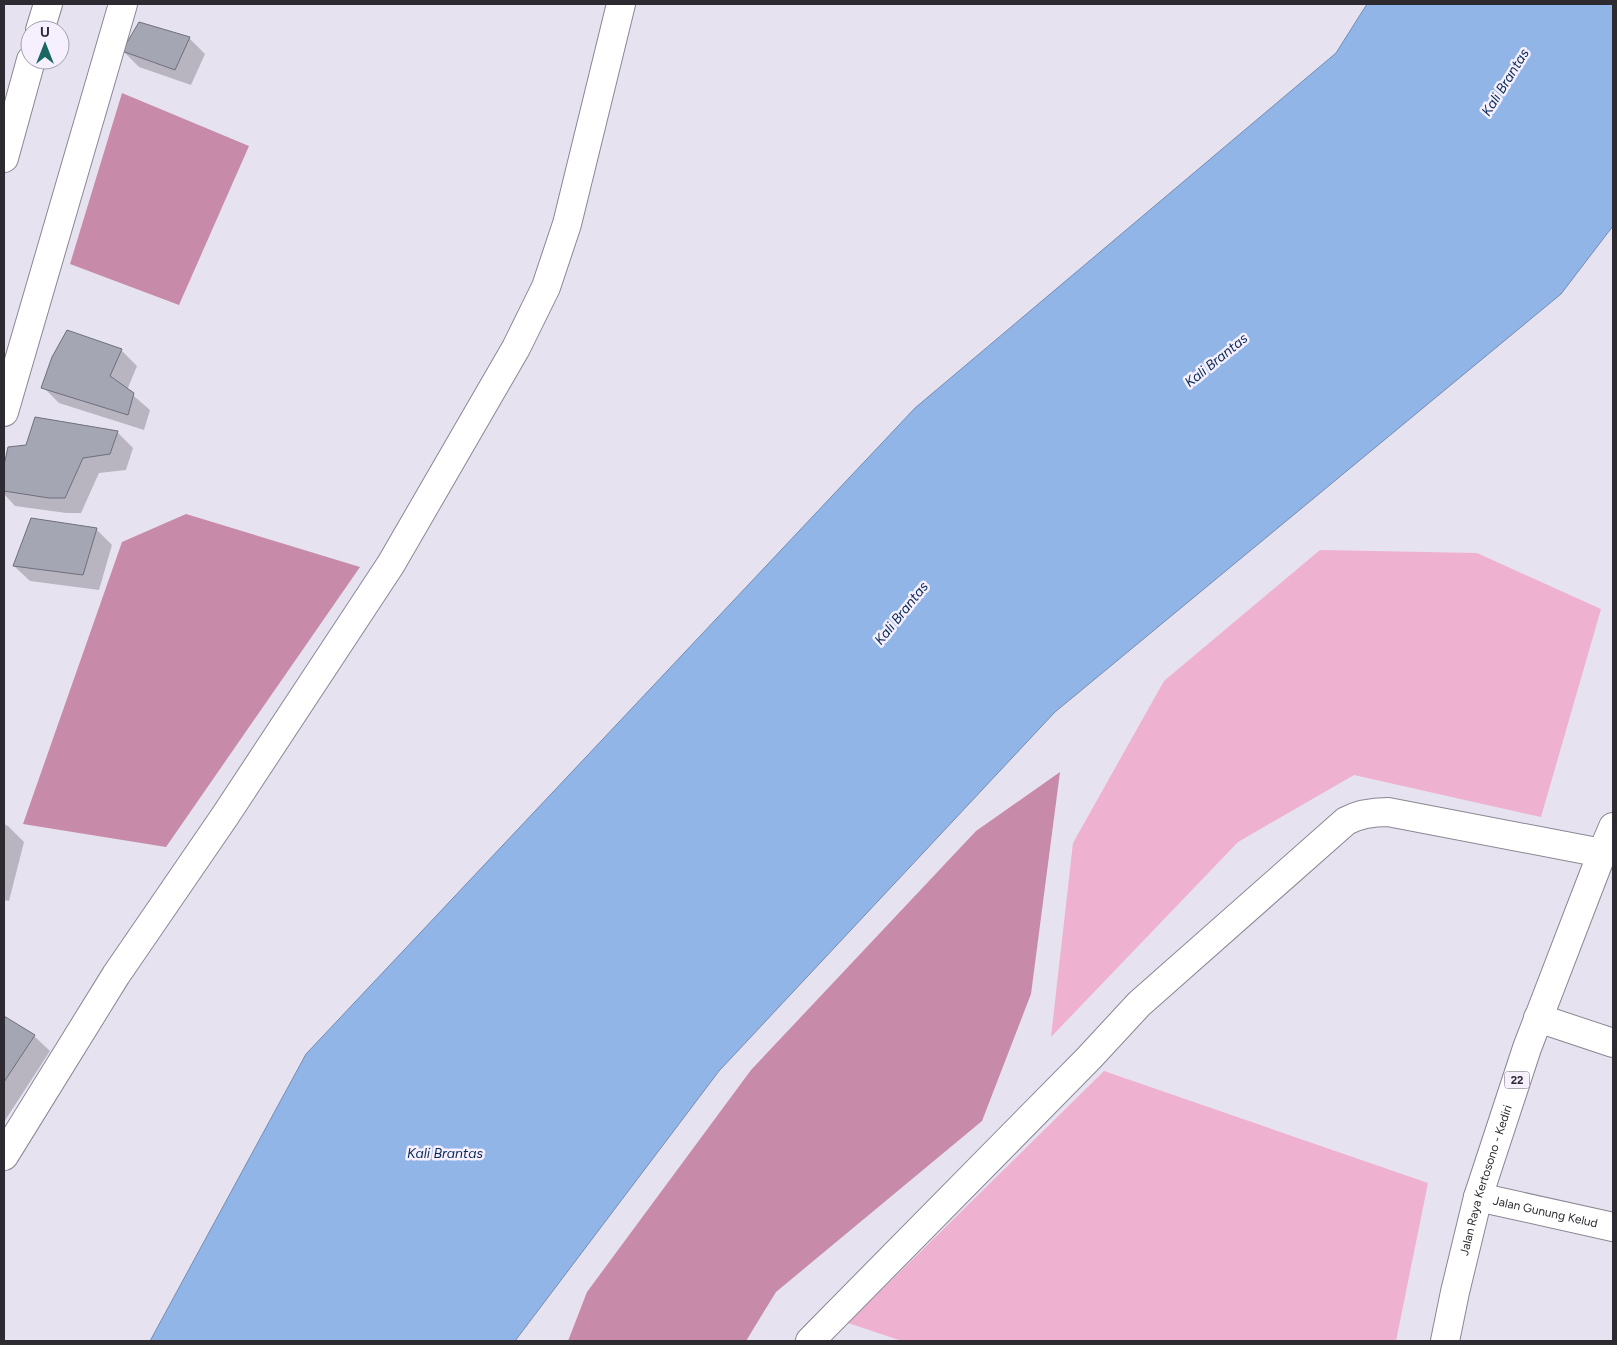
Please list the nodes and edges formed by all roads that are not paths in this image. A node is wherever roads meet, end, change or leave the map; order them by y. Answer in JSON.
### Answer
{"nodes":[{"id":1,"x":48,"y":4,"type":"edge"},
{"id":2,"x":123,"y":4,"type":"edge"},
{"id":3,"x":621,"y":4,"type":"edge"},
{"id":4,"x":43,"y":20,"type":"edge"},
{"id":5,"x":28,"y":70,"type":"edge"},
{"id":6,"x":4,"y":158,"type":"edge"},
{"id":7,"x":4,"y":412,"type":"edge"},
{"id":8,"x":1613,"y":827,"type":"edge"},
{"id":9,"x":1602,"y":853,"type":"junction"},
{"id":10,"x":1538,"y":1018,"type":"junction"},
{"id":11,"x":1613,"y":1043,"type":"edge"},
{"id":12,"x":4,"y":1156,"type":"edge"},
{"id":13,"x":1478,"y":1196,"type":"junction"},
{"id":14,"x":1613,"y":1227,"type":"edge"},
{"id":15,"x":810,"y":1341,"type":"edge"},
{"id":16,"x":1445,"y":1341,"type":"edge"}],
"edges":[{"from":1,"to":4,"type":"main road"},
{"from":2,"to":7,"type":"main road"},
{"from":3,"to":12,"type":"main road"},
{"from":5,"to":6,"type":"main road"},
{"from":8,"to":9,"type":"main road","name":"Jalan Raya Kertosono - Kediri","number":"22"},
{"from":9,"to":10,"type":"main road","name":"Jalan Raya Kertosono - Kediri","number":"22"},
{"from":9,"to":15,"type":"main road"},
{"from":10,"to":11,"type":"main road"},
{"from":10,"to":13,"type":"main road","name":"Jalan Raya Kertosono - Kediri","number":"22"},
{"from":13,"to":14,"type":"main road","name":"Jalan Gunung Kelud"},
{"from":13,"to":16,"type":"main road","name":"Jalan Raya Kertosono - Kediri","number":"22"}]}
